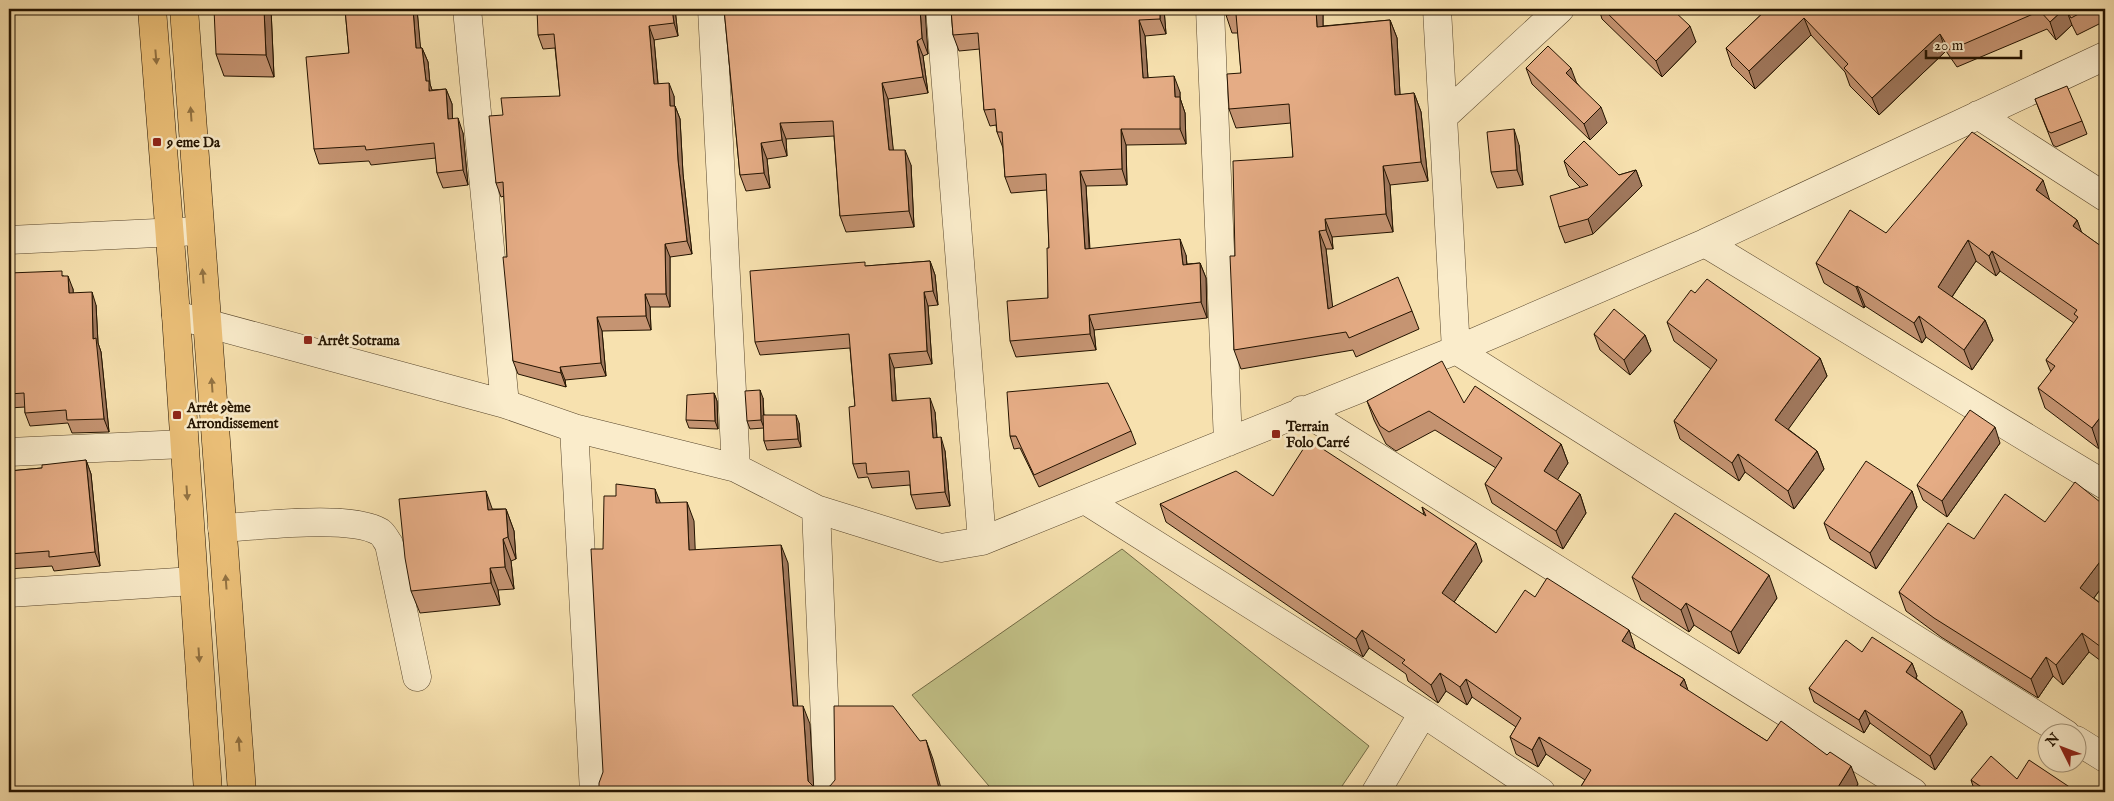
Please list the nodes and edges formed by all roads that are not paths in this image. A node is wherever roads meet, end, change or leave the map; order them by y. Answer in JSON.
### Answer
{"nodes":[{"id":1,"x":152,"y":9,"type":"edge"},
{"id":2,"x":184,"y":9,"type":"edge"},
{"id":3,"x":467,"y":9,"type":"edge"},
{"id":4,"x":712,"y":9,"type":"edge"},
{"id":5,"x":940,"y":9,"type":"edge"},
{"id":6,"x":1210,"y":9,"type":"edge"},
{"id":7,"x":1437,"y":9,"type":"edge"},
{"id":8,"x":1560,"y":9,"type":"edge"},
{"id":9,"x":2105,"y":56,"type":"edge"},
{"id":10,"x":1978,"y":115,"type":"junction"},
{"id":11,"x":1443,"y":117,"type":"junction"},
{"id":12,"x":2105,"y":197,"type":"edge"},
{"id":13,"x":199,"y":231,"type":"junction"},
{"id":14,"x":170,"y":232,"type":"junction"},
{"id":15,"x":9,"y":240,"type":"edge"},
{"id":16,"x":1705,"y":243,"type":"junction"},
{"id":17,"x":176,"y":315,"type":"junction"},
{"id":18,"x":207,"y":325,"type":"junction"},
{"id":19,"x":1456,"y":350,"type":"junction"},
{"id":20,"x":505,"y":404,"type":"junction"},
{"id":21,"x":1302,"y":410,"type":"junction"},
{"id":22,"x":574,"y":428,"type":"junction"},
{"id":23,"x":1228,"y":442,"type":"junction"},
{"id":24,"x":184,"y":444,"type":"junction"},
{"id":25,"x":9,"y":452,"type":"edge"},
{"id":26,"x":736,"y":468,"type":"junction"},
{"id":27,"x":2105,"y":485,"type":"edge"},
{"id":28,"x":1085,"y":500,"type":"junction"},
{"id":29,"x":816,"y":509,"type":"junction"},
{"id":30,"x":222,"y":528,"type":"junction"},
{"id":31,"x":982,"y":541,"type":"junction"},
{"id":32,"x":193,"y":581,"type":"junction"},
{"id":33,"x":9,"y":593,"type":"edge"},
{"id":34,"x":417,"y":677,"type":"dead end"},
{"id":35,"x":1423,"y":713,"type":"junction"},
{"id":36,"x":2050,"y":724,"type":"edge"},
{"id":37,"x":2086,"y":746,"type":"edge"},
{"id":38,"x":2105,"y":758,"type":"edge"},
{"id":39,"x":208,"y":792,"type":"edge"},
{"id":40,"x":242,"y":792,"type":"edge"},
{"id":41,"x":594,"y":792,"type":"edge"},
{"id":42,"x":828,"y":792,"type":"edge"},
{"id":43,"x":1376,"y":792,"type":"edge"},
{"id":44,"x":1541,"y":792,"type":"edge"},
{"id":45,"x":1913,"y":792,"type":"edge"}],
"edges":[{"from":1,"to":14,"type":"highway","one_way":true},
{"from":13,"to":2,"type":"highway","one_way":true},
{"from":3,"to":20,"type":"street"},
{"from":4,"to":26,"type":"street"},
{"from":5,"to":31,"type":"street"},
{"from":6,"to":23,"type":"street"},
{"from":7,"to":11,"type":"street"},
{"from":8,"to":11,"type":"street"},
{"from":9,"to":10,"type":"street"},
{"from":10,"to":12,"type":"street"},
{"from":10,"to":16,"type":"street"},
{"from":11,"to":19,"type":"street"},
{"from":13,"to":14,"type":"street"},
{"from":18,"to":13,"type":"highway","one_way":true},
{"from":14,"to":15,"type":"street"},
{"from":14,"to":17,"type":"highway"},
{"from":16,"to":19,"type":"street"},
{"from":16,"to":27,"type":"street"},
{"from":17,"to":18,"type":"street"},
{"from":17,"to":24,"type":"highway"},
{"from":18,"to":20,"type":"street"},
{"from":30,"to":18,"type":"highway","one_way":true},
{"from":19,"to":21,"type":"street"},
{"from":19,"to":36,"type":"street"},
{"from":20,"to":22,"type":"street"},
{"from":21,"to":23,"type":"street"},
{"from":21,"to":45,"type":"street"},
{"from":22,"to":26,"type":"street"},
{"from":22,"to":41,"type":"street"},
{"from":23,"to":28,"type":"street"},
{"from":24,"to":25,"type":"street"},
{"from":24,"to":32,"type":"highway","one_way":true},
{"from":26,"to":29,"type":"street"},
{"from":28,"to":31,"type":"street"},
{"from":28,"to":35,"type":"street"},
{"from":29,"to":31,"type":"street"},
{"from":29,"to":42,"type":"street"},
{"from":30,"to":34,"type":"street"},
{"from":40,"to":30,"type":"highway","one_way":true},
{"from":32,"to":33,"type":"street"},
{"from":32,"to":39,"type":"highway","one_way":true},
{"from":35,"to":43,"type":"street"},
{"from":35,"to":44,"type":"street"},
{"from":37,"to":38,"type":"street"}]}
